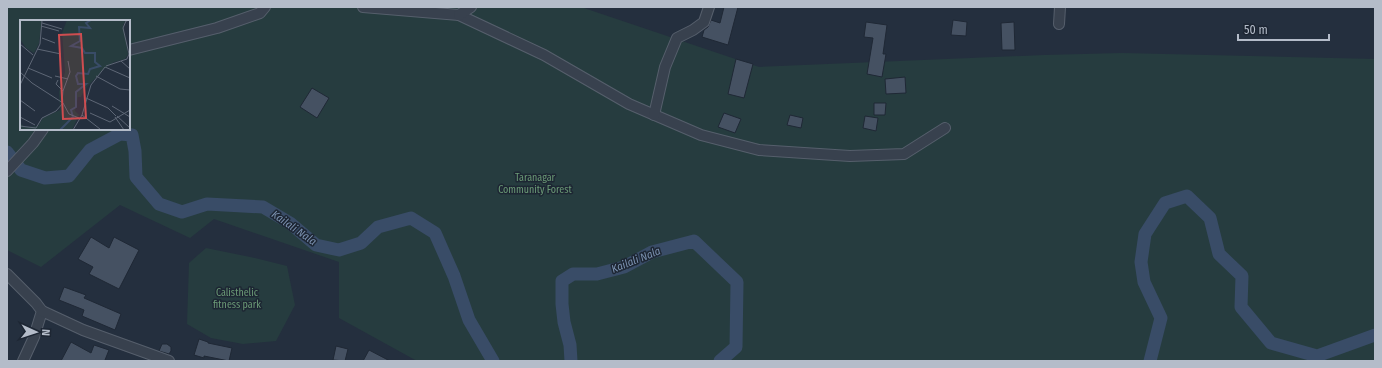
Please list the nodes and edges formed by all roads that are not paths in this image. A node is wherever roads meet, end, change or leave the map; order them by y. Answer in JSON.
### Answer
{"nodes":[{"id":1,"x":363,"y":7,"type":"edge"},
{"id":2,"x":471,"y":7,"type":"edge"},
{"id":3,"x":709,"y":7,"type":"edge"},
{"id":4,"x":1060,"y":7,"type":"edge"},
{"id":5,"x":260,"y":9,"type":"edge"},
{"id":6,"x":460,"y":15,"type":"junction"},
{"id":7,"x":1059,"y":24,"type":"dead end"},
{"id":8,"x":130,"y":50,"type":"edge"},
{"id":9,"x":654,"y":115,"type":"junction"},
{"id":10,"x":945,"y":128,"type":"dead end"},
{"id":11,"x":42,"y":130,"type":"edge"},
{"id":12,"x":7,"y":172,"type":"edge"},
{"id":13,"x":7,"y":274,"type":"edge"},
{"id":14,"x":42,"y":311,"type":"junction"},
{"id":15,"x":23,"y":361,"type":"edge"},
{"id":16,"x":169,"y":361,"type":"edge"}],
"edges":[{"from":1,"to":6,"type":"street"},
{"from":2,"to":6,"type":"street"},
{"from":3,"to":9,"type":"street"},
{"from":4,"to":7,"type":"street"},
{"from":5,"to":8,"type":"street"},
{"from":6,"to":9,"type":"street"},
{"from":9,"to":10,"type":"street"},
{"from":11,"to":12,"type":"street"},
{"from":13,"to":14,"type":"street"},
{"from":14,"to":15,"type":"street"},
{"from":14,"to":16,"type":"street"}]}
